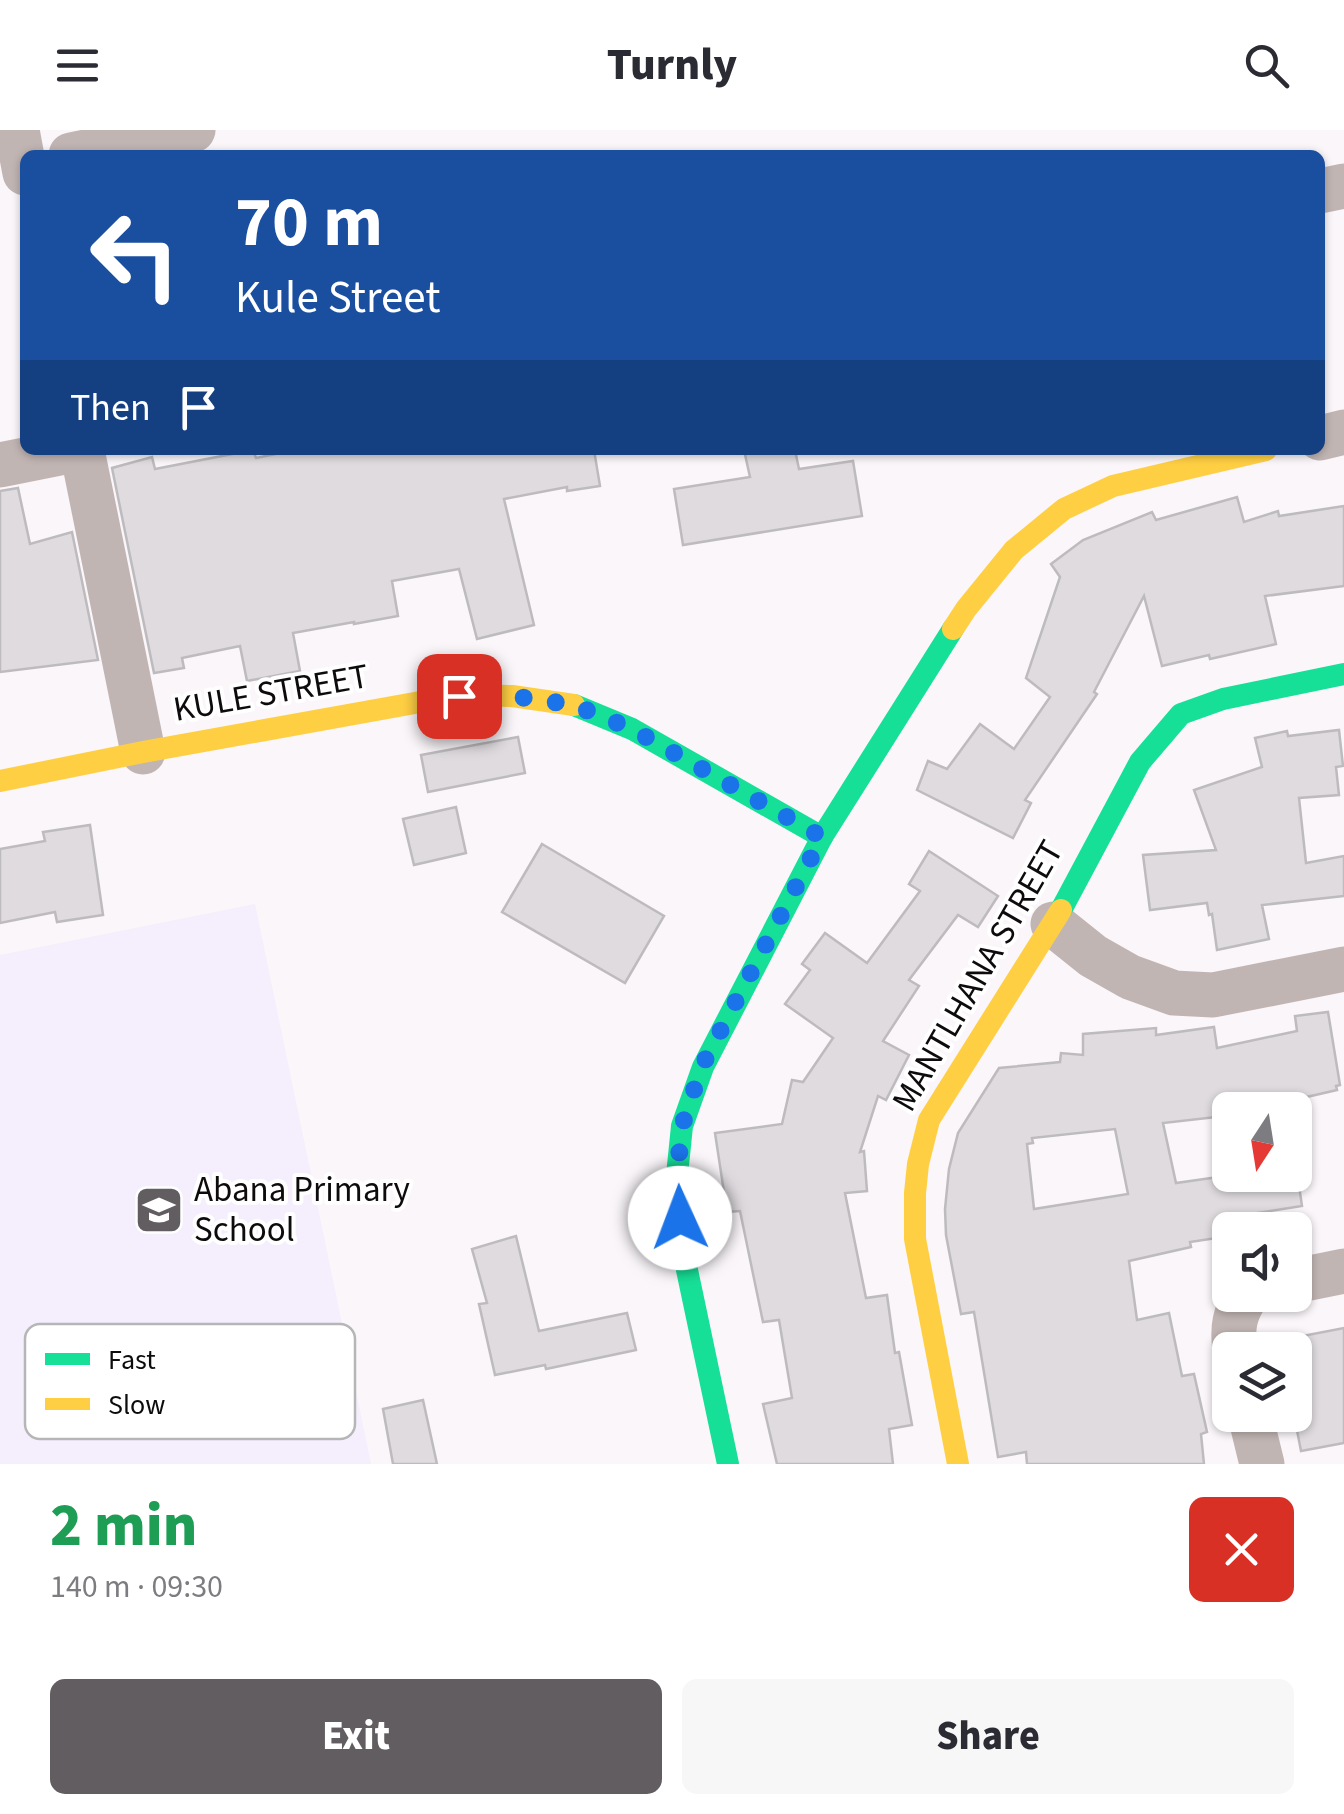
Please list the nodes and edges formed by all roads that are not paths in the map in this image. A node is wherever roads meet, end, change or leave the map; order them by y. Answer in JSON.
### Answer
{"nodes":[{"id":1,"x":193,"y":130,"type":"edge"},
{"id":2,"x":95,"y":150,"type":"edge"},
{"id":3,"x":53,"y":455,"type":"edge"},
{"id":4,"x":80,"y":455,"type":"edge"},
{"id":5,"x":1245,"y":455,"type":"edge"},
{"id":6,"x":0,"y":465,"type":"edge"},
{"id":7,"x":1344,"y":674,"type":"edge"},
{"id":8,"x":143,"y":752,"type":"junction"},
{"id":9,"x":0,"y":781,"type":"edge"},
{"id":10,"x":822,"y":837,"type":"junction"},
{"id":11,"x":1053,"y":924,"type":"junction"},
{"id":12,"x":1344,"y":968,"type":"edge"},
{"id":13,"x":1344,"y":1271,"type":"edge"},
{"id":14,"x":1312,"y":1278,"type":"edge"},
{"id":15,"x":1254,"y":1432,"type":"edge"},
{"id":16,"x":728,"y":1464,"type":"edge"},
{"id":17,"x":958,"y":1464,"type":"edge"},
{"id":18,"x":1262,"y":1464,"type":"edge"}],
"edges":[{"from":1,"to":2,"type":"street"},
{"from":3,"to":6,"type":"street"},
{"from":4,"to":8,"type":"street"},
{"from":5,"to":10,"type":"street"},
{"from":7,"to":11,"type":"street","name":"MANTLHANA STREET"},
{"from":8,"to":9,"type":"street","name":"KULE STREET"},
{"from":8,"to":10,"type":"street","name":"KULE STREET"},
{"from":10,"to":16,"type":"street"},
{"from":11,"to":12,"type":"street"},
{"from":11,"to":17,"type":"street","name":"MANTLHANA STREET"},
{"from":13,"to":14,"type":"street"},
{"from":15,"to":18,"type":"street"}]}
